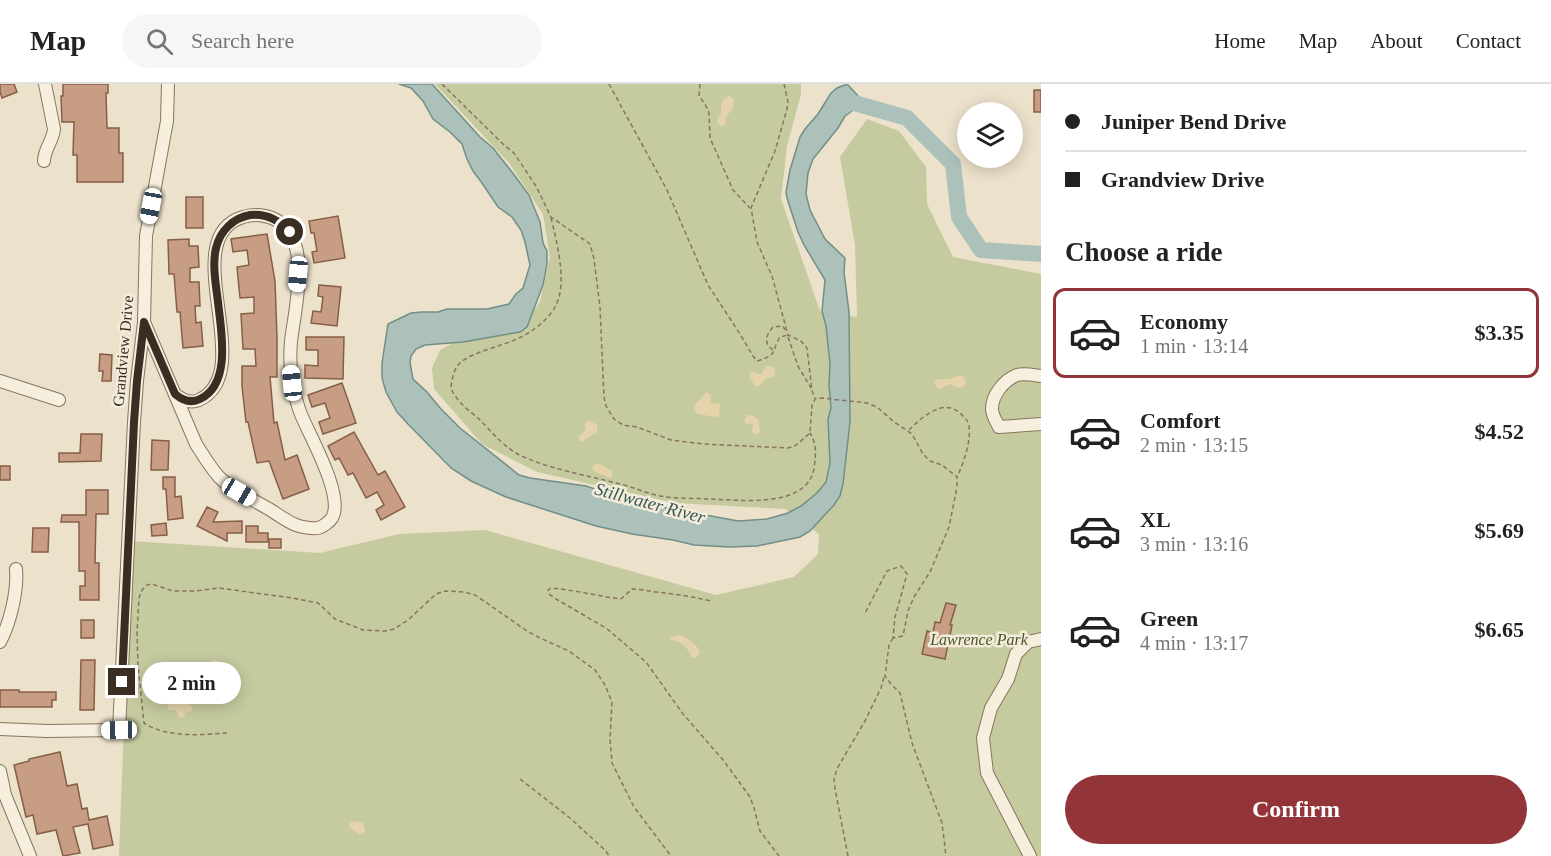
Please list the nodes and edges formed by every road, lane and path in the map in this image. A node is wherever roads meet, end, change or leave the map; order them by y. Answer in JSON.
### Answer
{"nodes":[{"id":1,"x":45,"y":84,"type":"edge"},
{"id":2,"x":168,"y":84,"type":"edge"},
{"id":3,"x":442,"y":84,"type":"edge"},
{"id":4,"x":609,"y":84,"type":"edge"},
{"id":5,"x":700,"y":84,"type":"edge"},
{"id":6,"x":784,"y":84,"type":"edge"},
{"id":7,"x":44,"y":160,"type":"dead end"},
{"id":8,"x":751,"y":208,"type":"junction"},
{"id":9,"x":551,"y":217,"type":"junction"},
{"id":10,"x":144,"y":322,"type":"junction"},
{"id":11,"x":788,"y":335,"type":"junction"},
{"id":12,"x":775,"y":351,"type":"junction"},
{"id":13,"x":1041,"y":376,"type":"edge"},
{"id":14,"x":0,"y":381,"type":"edge"},
{"id":15,"x":813,"y":391,"type":"junction"},
{"id":16,"x":175,"y":394,"type":"junction"},
{"id":17,"x":815,"y":399,"type":"junction"},
{"id":18,"x":58,"y":400,"type":"dead end"},
{"id":19,"x":1041,"y":424,"type":"edge"},
{"id":20,"x":908,"y":431,"type":"junction"},
{"id":21,"x":810,"y":432,"type":"junction"},
{"id":22,"x":957,"y":477,"type":"junction"},
{"id":23,"x":16,"y":569,"type":"dead end"},
{"id":24,"x":710,"y":601,"type":"dead end"},
{"id":25,"x":864,"y":615,"type":"dead end"},
{"id":26,"x":893,"y":638,"type":"junction"},
{"id":27,"x":1041,"y":639,"type":"edge"},
{"id":28,"x":0,"y":642,"type":"edge"},
{"id":29,"x":885,"y":676,"type":"junction"},
{"id":30,"x":0,"y":729,"type":"edge"},
{"id":31,"x":227,"y":734,"type":"dead end"},
{"id":32,"x":0,"y":771,"type":"edge"},
{"id":33,"x":520,"y":779,"type":"dead end"},
{"id":34,"x":30,"y":856,"type":"edge"},
{"id":35,"x":609,"y":856,"type":"edge"},
{"id":36,"x":671,"y":856,"type":"edge"},
{"id":37,"x":779,"y":856,"type":"edge"},
{"id":38,"x":848,"y":856,"type":"edge"},
{"id":39,"x":946,"y":856,"type":"edge"},
{"id":40,"x":1030,"y":856,"type":"edge"}],
"edges":[{"from":1,"to":7,"type":"street"},
{"from":2,"to":10,"type":"street","name":"Grandview Drive"},
{"from":3,"to":9,"type":"path"},
{"from":4,"to":12,"type":"path"},
{"from":5,"to":8,"type":"path"},
{"from":6,"to":8,"type":"path"},
{"from":8,"to":11,"type":"path"},
{"from":9,"to":21,"type":"path"},
{"from":9,"to":21,"type":"path"},
{"from":10,"to":16,"type":"street"},
{"from":10,"to":30,"type":"street","name":"Grandview Drive"},
{"from":11,"to":12,"type":"path"},
{"from":11,"to":12,"type":"path"},
{"from":11,"to":15,"type":"path"},
{"from":11,"to":15,"type":"path"},
{"from":13,"to":19,"type":"street"},
{"from":14,"to":18,"type":"street"},
{"from":15,"to":17,"type":"path"},
{"from":16,"to":16,"type":"street"},
{"from":17,"to":20,"type":"path"},
{"from":17,"to":21,"type":"path"},
{"from":20,"to":22,"type":"path"},
{"from":20,"to":22,"type":"path"},
{"from":22,"to":26,"type":"path"},
{"from":23,"to":28,"type":"street"},
{"from":24,"to":37,"type":"path"},
{"from":25,"to":26,"type":"path"},
{"from":26,"to":29,"type":"path"},
{"from":27,"to":40,"type":"street"},
{"from":29,"to":38,"type":"path"},
{"from":29,"to":39,"type":"path"},
{"from":31,"to":36,"type":"path"},
{"from":32,"to":34,"type":"street"},
{"from":33,"to":35,"type":"path"}]}
